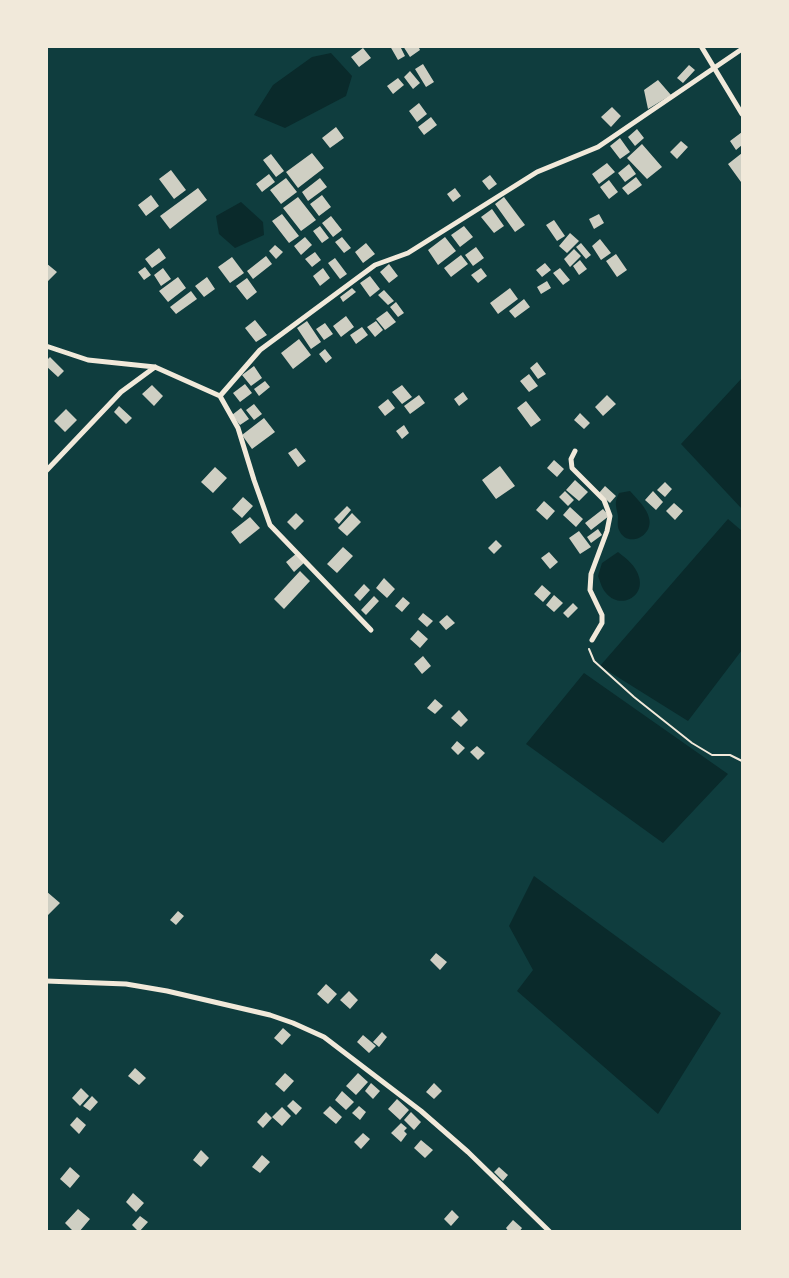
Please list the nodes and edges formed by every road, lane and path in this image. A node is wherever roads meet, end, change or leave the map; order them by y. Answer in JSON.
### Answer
{"nodes":[{"id":1,"x":701,"y":46,"type":"edge"},
{"id":2,"x":742,"y":49,"type":"edge"},
{"id":3,"x":715,"y":68,"type":"junction"},
{"id":4,"x":742,"y":114,"type":"edge"},
{"id":5,"x":46,"y":346,"type":"edge"},
{"id":6,"x":155,"y":367,"type":"junction"},
{"id":7,"x":220,"y":396,"type":"junction"},
{"id":8,"x":575,"y":451,"type":"dead end"},
{"id":9,"x":46,"y":471,"type":"edge"},
{"id":10,"x":371,"y":630,"type":"dead end"},
{"id":11,"x":592,"y":640,"type":"joint"},
{"id":12,"x":742,"y":761,"type":"edge"},
{"id":13,"x":46,"y":981,"type":"edge"},
{"id":14,"x":550,"y":1232,"type":"edge"}],
"edges":[{"from":1,"to":3,"type":"street"},
{"from":2,"to":3,"type":"street"},
{"from":3,"to":4,"type":"street"},
{"from":3,"to":7,"type":"street"},
{"from":5,"to":6,"type":"street"},
{"from":6,"to":7,"type":"street"},
{"from":6,"to":9,"type":"street"},
{"from":7,"to":10,"type":"street"},
{"from":8,"to":11,"type":"street"},
{"from":11,"to":12,"type":"path"},
{"from":13,"to":14,"type":"street"}]}
